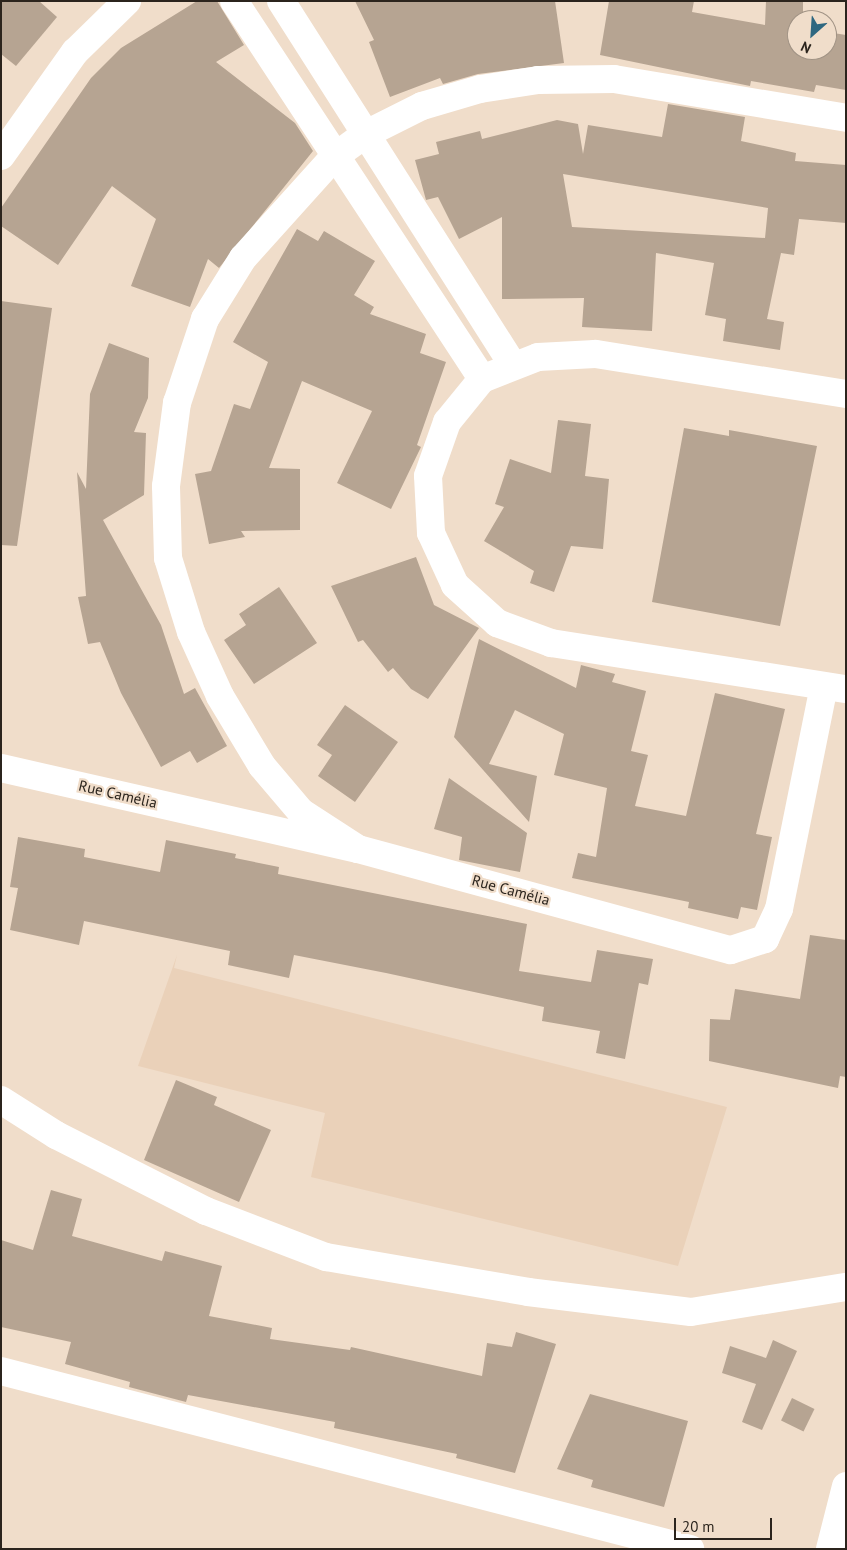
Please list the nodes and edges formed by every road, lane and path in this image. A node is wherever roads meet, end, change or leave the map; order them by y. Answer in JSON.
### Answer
{"nodes":[{"id":1,"x":127,"y":1,"type":"edge"},
{"id":2,"x":234,"y":1,"type":"edge"},
{"id":3,"x":281,"y":1,"type":"edge"},
{"id":4,"x":846,"y":118,"type":"edge"},
{"id":5,"x":366,"y":134,"type":"junction"},
{"id":6,"x":1,"y":156,"type":"edge"},
{"id":7,"x":334,"y":158,"type":"junction"},
{"id":8,"x":512,"y":364,"type":"junction"},
{"id":9,"x":482,"y":380,"type":"junction"},
{"id":10,"x":846,"y":394,"type":"edge"},
{"id":11,"x":835,"y":688,"type":"edge"},
{"id":12,"x":1,"y":768,"type":"edge"},
{"id":13,"x":358,"y":849,"type":"junction"},
{"id":14,"x":1,"y":1100,"type":"edge"},
{"id":15,"x":846,"y":1287,"type":"edge"},
{"id":16,"x":1,"y":1371,"type":"edge"},
{"id":17,"x":846,"y":1486,"type":"edge"},
{"id":18,"x":690,"y":1549,"type":"edge"},
{"id":19,"x":830,"y":1549,"type":"edge"}],
"edges":[{"from":1,"to":6,"type":"street"},
{"from":2,"to":7,"type":"street"},
{"from":3,"to":5,"type":"street"},
{"from":4,"to":5,"type":"street"},
{"from":5,"to":7,"type":"street"},
{"from":5,"to":8,"type":"street"},
{"from":7,"to":9,"type":"street"},
{"from":7,"to":13,"type":"street"},
{"from":8,"to":9,"type":"street"},
{"from":8,"to":10,"type":"street"},
{"from":9,"to":11,"type":"street"},
{"from":11,"to":13,"type":"street","name":"Rue Camélia"},
{"from":12,"to":13,"type":"street","name":"Rue Camélia"},
{"from":14,"to":15,"type":"street"},
{"from":16,"to":18,"type":"street"},
{"from":17,"to":19,"type":"street"}]}
